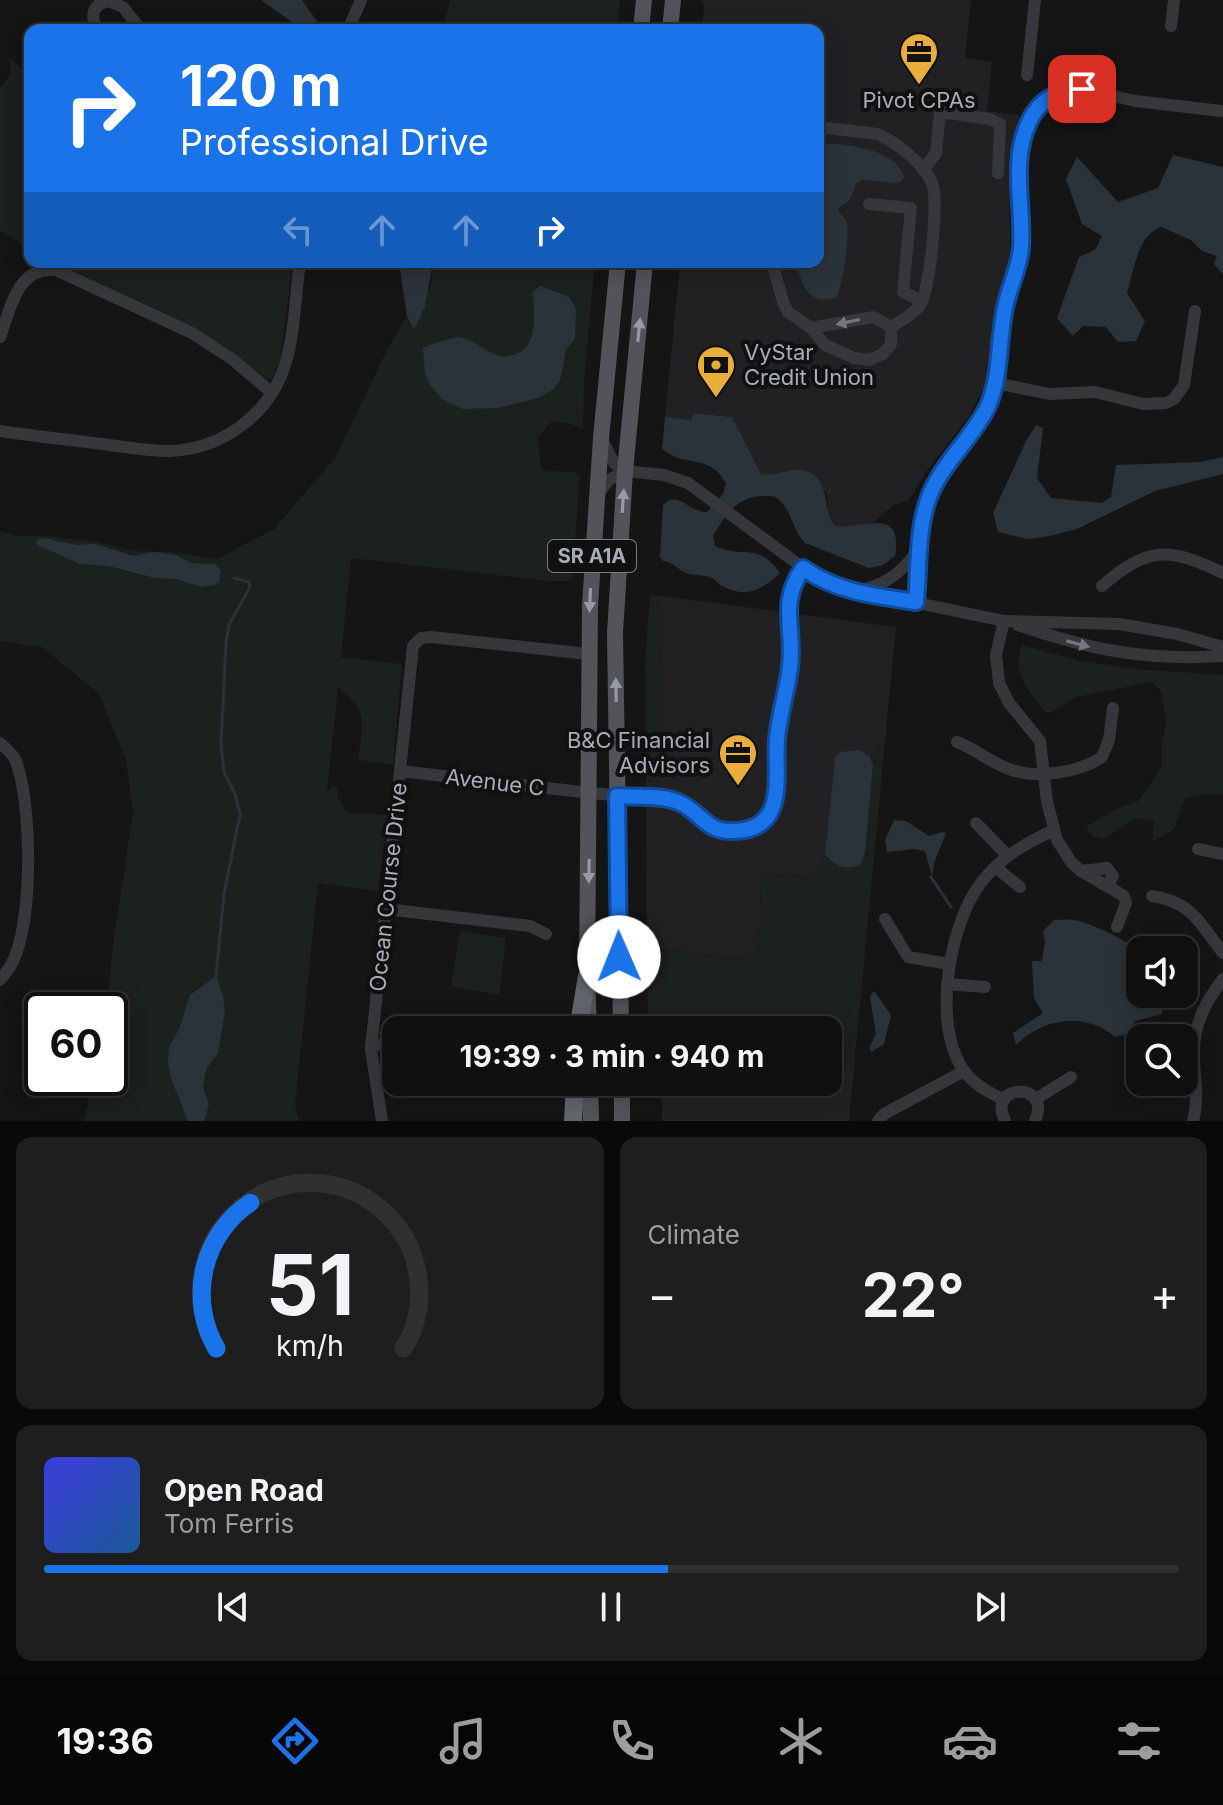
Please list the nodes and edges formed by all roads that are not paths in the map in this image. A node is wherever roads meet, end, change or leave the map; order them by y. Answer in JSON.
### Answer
{"nodes":[{"id":1,"x":361,"y":0,"type":"edge"},
{"id":2,"x":644,"y":0,"type":"edge"},
{"id":3,"x":673,"y":0,"type":"edge"},
{"id":4,"x":1035,"y":0,"type":"edge"},
{"id":5,"x":1174,"y":0,"type":"edge"},
{"id":6,"x":98,"y":2,"type":"edge"},
{"id":7,"x":97,"y":24,"type":"edge"},
{"id":8,"x":136,"y":24,"type":"edge"},
{"id":9,"x":351,"y":24,"type":"edge"},
{"id":10,"x":642,"y":24,"type":"edge"},
{"id":11,"x":671,"y":24,"type":"edge"},
{"id":12,"x":1171,"y":26,"type":"dead end"},
{"id":13,"x":1027,"y":75,"type":"dead end"},
{"id":14,"x":1221,"y":111,"type":"edge"},
{"id":15,"x":824,"y":128,"type":"edge"},
{"id":16,"x":923,"y":170,"type":"junction"},
{"id":17,"x":998,"y":173,"type":"dead end"},
{"id":18,"x":869,"y":204,"type":"dead end"},
{"id":19,"x":299,"y":268,"type":"edge"},
{"id":20,"x":617,"y":268,"type":"edge"},
{"id":21,"x":644,"y":268,"type":"edge"},
{"id":22,"x":774,"y":268,"type":"edge"},
{"id":23,"x":922,"y":301,"type":"junction"},
{"id":24,"x":1195,"y":311,"type":"dead end"},
{"id":25,"x":891,"y":327,"type":"junction"},
{"id":26,"x":811,"y":328,"type":"junction"},
{"id":27,"x":0,"y":337,"type":"edge"},
{"id":28,"x":996,"y":383,"type":"junction"},
{"id":29,"x":272,"y":393,"type":"junction"},
{"id":30,"x":0,"y":431,"type":"edge"},
{"id":31,"x":601,"y":438,"type":"junction"},
{"id":32,"x":625,"y":471,"type":"junction"},
{"id":33,"x":596,"y":497,"type":"junction"},
{"id":34,"x":921,"y":543,"type":"junction"},
{"id":35,"x":1223,"y":558,"type":"edge"},
{"id":36,"x":803,"y":568,"type":"junction"},
{"id":37,"x":1220,"y":572,"type":"edge"},
{"id":38,"x":1102,"y":586,"type":"dead end"},
{"id":39,"x":853,"y":591,"type":"junction"},
{"id":40,"x":916,"y":602,"type":"junction"},
{"id":41,"x":1004,"y":621,"type":"junction"},
{"id":42,"x":1223,"y":647,"type":"edge"},
{"id":43,"x":588,"y":654,"type":"junction"},
{"id":44,"x":1223,"y":656,"type":"edge"},
{"id":45,"x":1113,"y":708,"type":"dead end"},
{"id":46,"x":957,"y":742,"type":"dead end"},
{"id":47,"x":0,"y":743,"type":"edge"},
{"id":48,"x":400,"y":771,"type":"junction"},
{"id":49,"x":1044,"y":774,"type":"junction"},
{"id":50,"x":590,"y":793,"type":"junction"},
{"id":51,"x":617,"y":796,"type":"junction"},
{"id":52,"x":976,"y":823,"type":"dead end"},
{"id":53,"x":1054,"y":830,"type":"junction"},
{"id":54,"x":1198,"y":849,"type":"dead end"},
{"id":55,"x":1223,"y":854,"type":"edge"},
{"id":56,"x":1008,"y":856,"type":"junction"},
{"id":57,"x":995,"y":867,"type":"junction"},
{"id":58,"x":1020,"y":887,"type":"dead end"},
{"id":59,"x":1152,"y":896,"type":"dead end"},
{"id":60,"x":386,"y":909,"type":"junction"},
{"id":61,"x":885,"y":919,"type":"dead end"},
{"id":62,"x":1117,"y":927,"type":"dead end"},
{"id":63,"x":546,"y":934,"type":"dead end"},
{"id":64,"x":1223,"y":953,"type":"edge"},
{"id":65,"x":949,"y":964,"type":"junction"},
{"id":66,"x":587,"y":976,"type":"junction"},
{"id":67,"x":1223,"y":979,"type":"edge"},
{"id":68,"x":0,"y":980,"type":"edge"},
{"id":69,"x":947,"y":984,"type":"junction"},
{"id":70,"x":985,"y":987,"type":"dead end"},
{"id":71,"x":580,"y":1016,"type":"edge"},
{"id":72,"x":588,"y":1016,"type":"edge"},
{"id":73,"x":621,"y":1016,"type":"edge"},
{"id":74,"x":371,"y":1044,"type":"junction"},
{"id":75,"x":382,"y":1045,"type":"edge"},
{"id":76,"x":964,"y":1071,"type":"junction"},
{"id":77,"x":1071,"y":1077,"type":"dead end"},
{"id":78,"x":574,"y":1096,"type":"edge"},
{"id":79,"x":590,"y":1096,"type":"edge"},
{"id":80,"x":622,"y":1096,"type":"edge"},
{"id":81,"x":1036,"y":1099,"type":"junction"},
{"id":82,"x":1004,"y":1100,"type":"junction"},
{"id":83,"x":382,"y":1121,"type":"edge"},
{"id":84,"x":573,"y":1121,"type":"edge"},
{"id":85,"x":591,"y":1121,"type":"edge"},
{"id":86,"x":622,"y":1121,"type":"edge"},
{"id":87,"x":878,"y":1121,"type":"edge"},
{"id":88,"x":1005,"y":1121,"type":"edge"},
{"id":89,"x":1035,"y":1121,"type":"edge"},
{"id":90,"x":1193,"y":1121,"type":"edge"}],
"edges":[{"from":1,"to":9,"type":"street"},
{"from":2,"to":10,"type":"main road"},
{"from":3,"to":11,"type":"main road"},
{"from":4,"to":13,"type":"street"},
{"from":5,"to":12,"type":"street"},
{"from":6,"to":7,"type":"street"},
{"from":6,"to":8,"type":"street"},
{"from":14,"to":28,"type":"street"},
{"from":15,"to":16,"type":"street"},
{"from":16,"to":17,"type":"street"},
{"from":16,"to":23,"type":"street"},
{"from":18,"to":23,"type":"street"},
{"from":19,"to":29,"type":"street"},
{"from":20,"to":31,"type":"main road","number":"SR A1A"},
{"from":32,"to":21,"type":"main road","number":"SR A1A","one_way":true},
{"from":22,"to":26,"type":"street"},
{"from":23,"to":25,"type":"street"},
{"from":24,"to":28,"type":"street"},
{"from":25,"to":26,"type":"street","one_way":true},
{"from":25,"to":26,"type":"street"},
{"from":27,"to":29,"type":"street"},
{"from":28,"to":34,"type":"street"},
{"from":29,"to":30,"type":"street"},
{"from":31,"to":32,"type":"street"},
{"from":31,"to":33,"type":"main road","number":"SR A1A"},
{"from":32,"to":33,"type":"street"},
{"from":32,"to":36,"type":"street"},
{"from":51,"to":32,"type":"main road","number":"SR A1A","one_way":true},
{"from":33,"to":43,"type":"main road","number":"SR A1A","one_way":true},
{"from":34,"to":39,"type":"street"},
{"from":34,"to":40,"type":"street"},
{"from":35,"to":37,"type":"street"},
{"from":36,"to":39,"type":"street"},
{"from":36,"to":51,"type":"street","name":"Avenue C"},
{"from":37,"to":38,"type":"street"},
{"from":39,"to":40,"type":"street"},
{"from":40,"to":41,"type":"street"},
{"from":41,"to":42,"type":"street"},
{"from":41,"to":44,"type":"street","one_way":true},
{"from":41,"to":49,"type":"street"},
{"from":43,"to":48,"type":"street","name":"Ocean Course Drive"},
{"from":43,"to":50,"type":"main road","number":"SR A1A"},
{"from":45,"to":49,"type":"street"},
{"from":46,"to":49,"type":"street"},
{"from":47,"to":68,"type":"street"},
{"from":48,"to":50,"type":"street","name":"Avenue C"},
{"from":48,"to":60,"type":"street","name":"Ocean Course Drive"},
{"from":49,"to":53,"type":"street"},
{"from":50,"to":51,"type":"street","name":"Avenue C"},
{"from":50,"to":66,"type":"main road","number":"SR A1A","one_way":true},
{"from":51,"to":73,"type":"main road","number":"SR A1A"},
{"from":52,"to":56,"type":"street"},
{"from":53,"to":56,"type":"street"},
{"from":53,"to":62,"type":"street"},
{"from":54,"to":55,"type":"street"},
{"from":56,"to":57,"type":"street"},
{"from":57,"to":58,"type":"street"},
{"from":57,"to":65,"type":"street"},
{"from":59,"to":64,"type":"street"},
{"from":60,"to":63,"type":"street"},
{"from":60,"to":74,"type":"street","name":"Ocean Course Drive"},
{"from":61,"to":65,"type":"street"},
{"from":65,"to":69,"type":"street"},
{"from":66,"to":71,"type":"highway"},
{"from":66,"to":72,"type":"main road","number":"SR A1A"},
{"from":67,"to":90,"type":"street"},
{"from":69,"to":70,"type":"street"},
{"from":69,"to":76,"type":"street"},
{"from":74,"to":75,"type":"street"},
{"from":74,"to":83,"type":"street","name":"Ocean Course Drive"},
{"from":76,"to":82,"type":"street"},
{"from":76,"to":87,"type":"street"},
{"from":77,"to":81,"type":"street"},
{"from":78,"to":84,"type":"highway"},
{"from":79,"to":85,"type":"main road"},
{"from":80,"to":86,"type":"main road"},
{"from":81,"to":82,"type":"street"},
{"from":81,"to":89,"type":"street"},
{"from":82,"to":88,"type":"street"}]}
